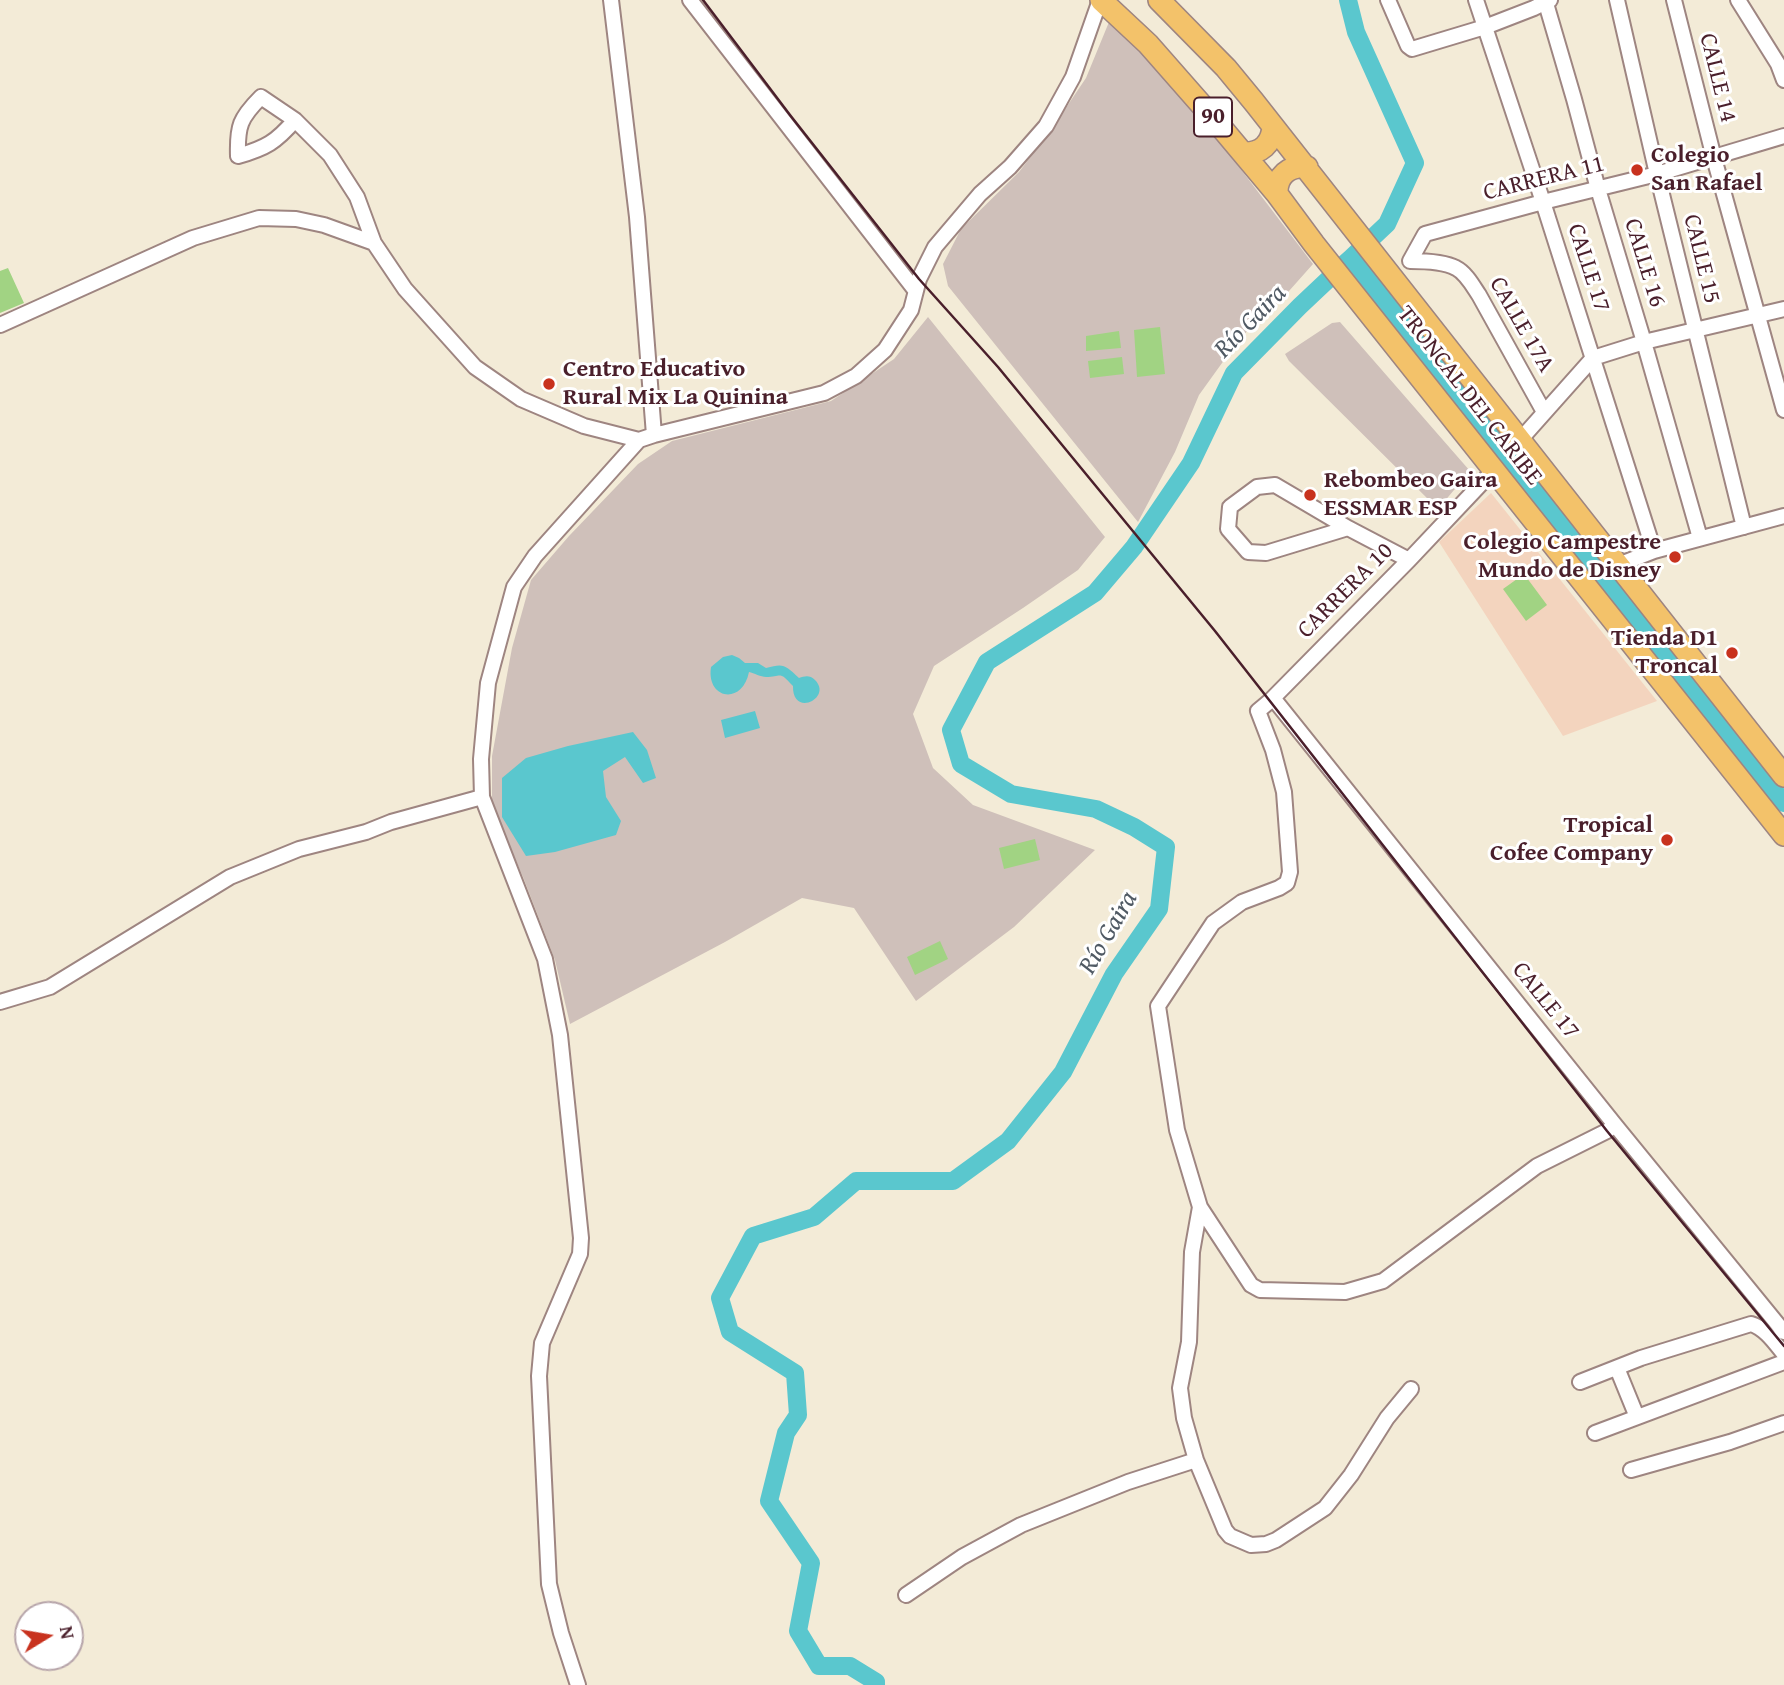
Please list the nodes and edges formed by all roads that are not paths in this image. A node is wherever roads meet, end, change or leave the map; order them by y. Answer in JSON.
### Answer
{"nodes":[{"id":1,"x":611,"y":0,"type":"edge"},
{"id":2,"x":690,"y":0,"type":"edge"},
{"id":3,"x":1101,"y":0,"type":"edge"},
{"id":4,"x":1159,"y":0,"type":"edge"},
{"id":5,"x":1172,"y":0,"type":"edge"},
{"id":6,"x":1388,"y":0,"type":"edge"},
{"id":7,"x":1476,"y":0,"type":"edge"},
{"id":8,"x":1547,"y":0,"type":"edge"},
{"id":9,"x":1617,"y":0,"type":"edge"},
{"id":10,"x":1674,"y":0,"type":"edge"},
{"id":11,"x":1738,"y":0,"type":"edge"},
{"id":12,"x":1485,"y":27,"type":"junction"},
{"id":13,"x":1226,"y":68,"type":"junction"},
{"id":14,"x":1784,"y":80,"type":"edge"},
{"id":15,"x":295,"y":120,"type":"junction"},
{"id":16,"x":1273,"y":126,"type":"junction"},
{"id":17,"x":1784,"y":136,"type":"edge"},
{"id":18,"x":1243,"y":153,"type":"junction"},
{"id":19,"x":1714,"y":158,"type":"junction"},
{"id":20,"x":1307,"y":167,"type":"junction"},
{"id":21,"x":1657,"y":174,"type":"junction"},
{"id":22,"x":1598,"y":189,"type":"junction"},
{"id":23,"x":1277,"y":194,"type":"junction"},
{"id":24,"x":1543,"y":202,"type":"junction"},
{"id":25,"x":374,"y":243,"type":"junction"},
{"id":26,"x":1410,"y":261,"type":"joint"},
{"id":27,"x":915,"y":290,"type":"junction"},
{"id":28,"x":1784,"y":309,"type":"edge"},
{"id":29,"x":1758,"y":316,"type":"junction"},
{"id":30,"x":0,"y":325,"type":"edge"},
{"id":31,"x":1695,"y":330,"type":"junction"},
{"id":32,"x":1644,"y":342,"type":"junction"},
{"id":33,"x":1593,"y":358,"type":"junction"},
{"id":34,"x":1784,"y":410,"type":"edge"},
{"id":35,"x":1544,"y":412,"type":"junction"},
{"id":36,"x":654,"y":435,"type":"junction"},
{"id":37,"x":639,"y":440,"type":"junction"},
{"id":38,"x":1520,"y":440,"type":"junction"},
{"id":39,"x":1494,"y":470,"type":"junction"},
{"id":40,"x":1784,"y":516,"type":"edge"},
{"id":41,"x":1744,"y":527,"type":"junction"},
{"id":42,"x":1348,"y":528,"type":"junction"},
{"id":43,"x":1700,"y":538,"type":"junction"},
{"id":44,"x":1654,"y":551,"type":"junction"},
{"id":45,"x":1409,"y":560,"type":"junction"},
{"id":46,"x":1618,"y":565,"type":"junction"},
{"id":47,"x":1273,"y":698,"type":"junction"},
{"id":48,"x":1784,"y":776,"type":"edge"},
{"id":49,"x":482,"y":797,"type":"junction"},
{"id":50,"x":1784,"y":835,"type":"edge"},
{"id":51,"x":0,"y":1002,"type":"edge"},
{"id":52,"x":1615,"y":1125,"type":"junction"},
{"id":53,"x":1200,"y":1207,"type":"junction"},
{"id":54,"x":1784,"y":1332,"type":"edge"},
{"id":55,"x":1784,"y":1354,"type":"edge"},
{"id":56,"x":1784,"y":1362,"type":"edge"},
{"id":57,"x":1617,"y":1368,"type":"junction"},
{"id":58,"x":1580,"y":1382,"type":"dead end"},
{"id":59,"x":1411,"y":1389,"type":"dead end"},
{"id":60,"x":1637,"y":1417,"type":"junction"},
{"id":61,"x":1784,"y":1423,"type":"edge"},
{"id":62,"x":1595,"y":1433,"type":"dead end"},
{"id":63,"x":1196,"y":1460,"type":"junction"},
{"id":64,"x":1631,"y":1470,"type":"dead end"},
{"id":65,"x":906,"y":1595,"type":"dead end"},
{"id":66,"x":578,"y":1685,"type":"edge"}],
"edges":[{"from":1,"to":36,"type":"street"},
{"from":2,"to":27,"type":"street"},
{"from":3,"to":18,"type":"highway","name":"TRONCAL DEL CARIBE","number":"90"},
{"from":3,"to":27,"type":"street"},
{"from":4,"to":13,"type":"highway","name":"TRONCAL DEL CARIBE","number":"90"},
{"from":5,"to":13,"type":"highway"},
{"from":6,"to":12,"type":"street"},
{"from":7,"to":12,"type":"street","name":"CALLE 17"},
{"from":8,"to":12,"type":"street"},
{"from":8,"to":22,"type":"street","name":"CALLE 16"},
{"from":9,"to":21,"type":"street","name":"CALLE 15"},
{"from":10,"to":19,"type":"street","name":"CALLE 14"},
{"from":11,"to":14,"type":"street"},
{"from":12,"to":24,"type":"street","name":"CALLE 17"},
{"from":13,"to":16,"type":"highway","name":"TRONCAL DEL CARIBE","number":"90"},
{"from":15,"to":15,"type":"street"},
{"from":15,"to":25,"type":"street"},
{"from":16,"to":18,"type":"highway"},
{"from":16,"to":20,"type":"highway","name":"TRONCAL DEL CARIBE","number":"90"},
{"from":17,"to":19,"type":"street","name":"CARRERA 11"},
{"from":18,"to":23,"type":"highway","name":"TRONCAL DEL CARIBE","number":"90"},
{"from":19,"to":21,"type":"street","name":"CARRERA 11"},
{"from":19,"to":29,"type":"street","name":"CALLE 14"},
{"from":20,"to":23,"type":"highway"},
{"from":20,"to":38,"type":"highway","name":"TRONCAL DEL CARIBE","number":"90"},
{"from":21,"to":22,"type":"street","name":"CARRERA 11"},
{"from":21,"to":31,"type":"street","name":"CALLE 15"},
{"from":22,"to":24,"type":"street","name":"CARRERA 11"},
{"from":22,"to":32,"type":"street","name":"CALLE 16"},
{"from":23,"to":39,"type":"highway","name":"TRONCAL DEL CARIBE","number":"90"},
{"from":24,"to":26,"type":"street","name":"CARRERA 11"},
{"from":24,"to":33,"type":"street","name":"CALLE 17"},
{"from":25,"to":30,"type":"street"},
{"from":25,"to":37,"type":"street"},
{"from":26,"to":35,"type":"street","name":"CALLE 17A"},
{"from":27,"to":36,"type":"street"},
{"from":28,"to":29,"type":"street"},
{"from":29,"to":31,"type":"street"},
{"from":29,"to":34,"type":"street","name":"CALLE 14"},
{"from":31,"to":32,"type":"street"},
{"from":31,"to":41,"type":"street","name":"CALLE 15"},
{"from":32,"to":33,"type":"street"},
{"from":32,"to":43,"type":"street","name":"CALLE 16"},
{"from":33,"to":35,"type":"street"},
{"from":33,"to":44,"type":"street","name":"CALLE 17"},
{"from":35,"to":38,"type":"street"},
{"from":36,"to":37,"type":"street"},
{"from":37,"to":49,"type":"street"},
{"from":38,"to":46,"type":"highway","name":"TRONCAL DEL CARIBE","number":"90"},
{"from":39,"to":45,"type":"street","name":"CARRERA 10"},
{"from":39,"to":50,"type":"highway","name":"TRONCAL DEL CARIBE","number":"90"},
{"from":40,"to":41,"type":"street"},
{"from":41,"to":43,"type":"street"},
{"from":42,"to":42,"type":"street"},
{"from":42,"to":45,"type":"street"},
{"from":43,"to":44,"type":"street"},
{"from":44,"to":46,"type":"street"},
{"from":45,"to":47,"type":"street","name":"CARRERA 10"},
{"from":46,"to":48,"type":"highway","name":"TRONCAL DEL CARIBE","number":"90"},
{"from":47,"to":52,"type":"street","name":"CALLE 17"},
{"from":47,"to":53,"type":"street","name":"CARRERA 10"},
{"from":49,"to":51,"type":"street"},
{"from":49,"to":66,"type":"street"},
{"from":52,"to":53,"type":"street"},
{"from":52,"to":54,"type":"street","name":"CALLE 17"},
{"from":53,"to":63,"type":"street"},
{"from":55,"to":57,"type":"street"},
{"from":56,"to":60,"type":"street"},
{"from":57,"to":58,"type":"street"},
{"from":57,"to":60,"type":"street"},
{"from":59,"to":63,"type":"street"},
{"from":60,"to":62,"type":"street"},
{"from":61,"to":64,"type":"street"},
{"from":63,"to":65,"type":"street"}]}
